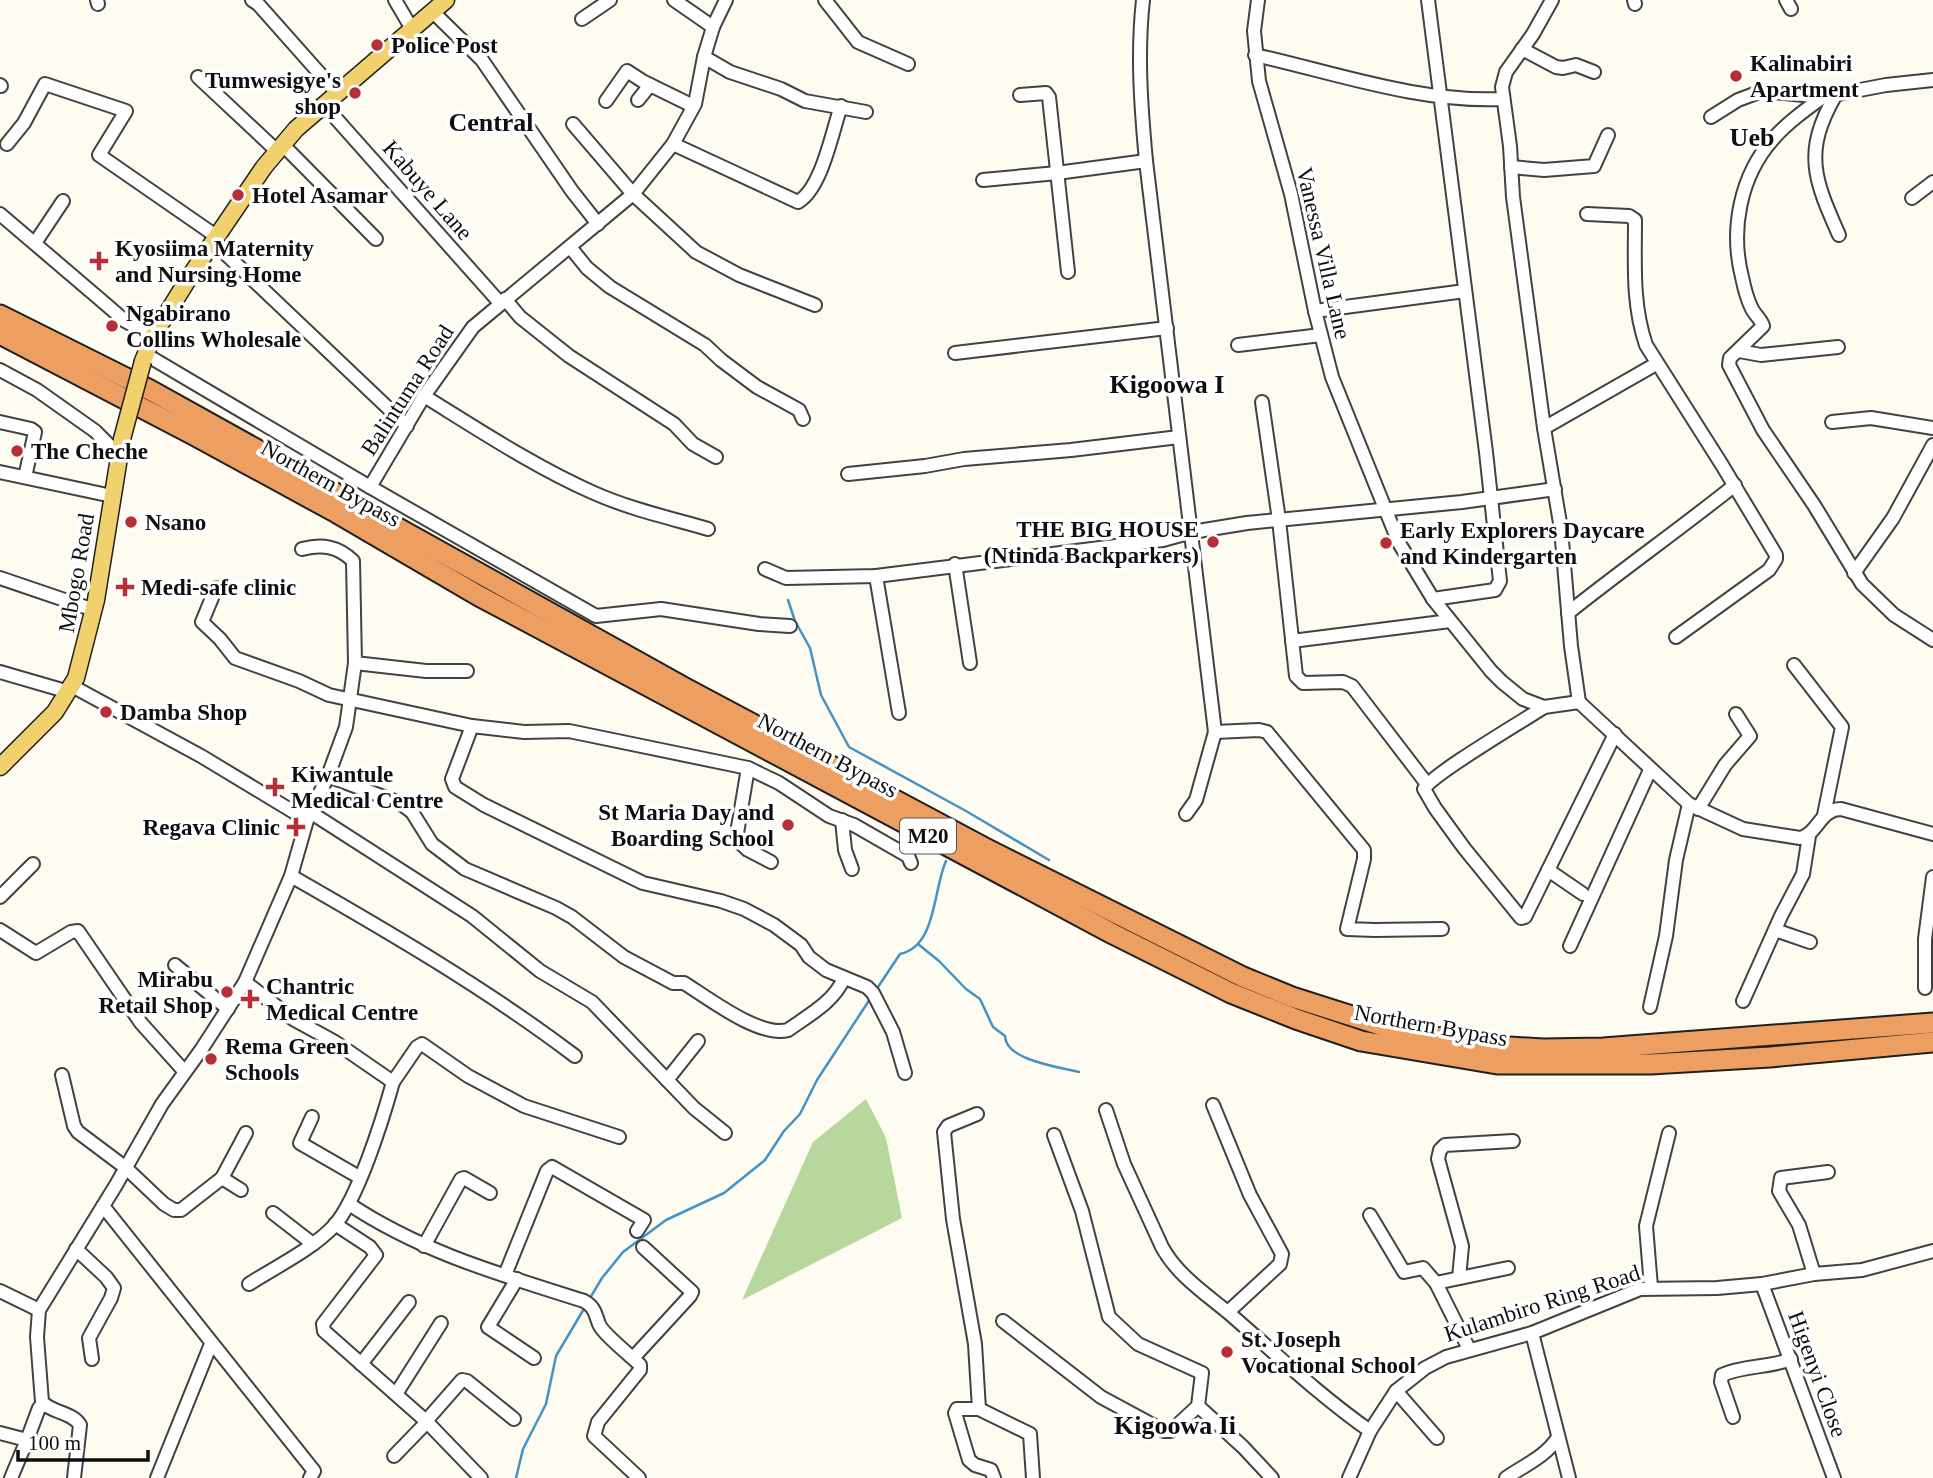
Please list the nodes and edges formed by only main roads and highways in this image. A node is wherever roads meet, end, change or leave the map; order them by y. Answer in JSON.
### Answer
{"nodes":[{"id":1,"x":446,"y":0,"type":"edge"},
{"id":2,"x":0,"y":315,"type":"edge"},
{"id":3,"x":0,"y":334,"type":"edge"},
{"id":4,"x":0,"y":767,"type":"edge"},
{"id":5,"x":1933,"y":1023,"type":"edge"},
{"id":6,"x":1933,"y":1042,"type":"edge"}],
"edges":[{"from":1,"to":4,"type":"main road","name":"Mbogo Road","bridge":true},
{"from":2,"to":5,"type":"highway","name":"Northern Bypass","number":"M20"},
{"from":3,"to":6,"type":"highway","name":"Northern Bypass","number":"M20"}]}
